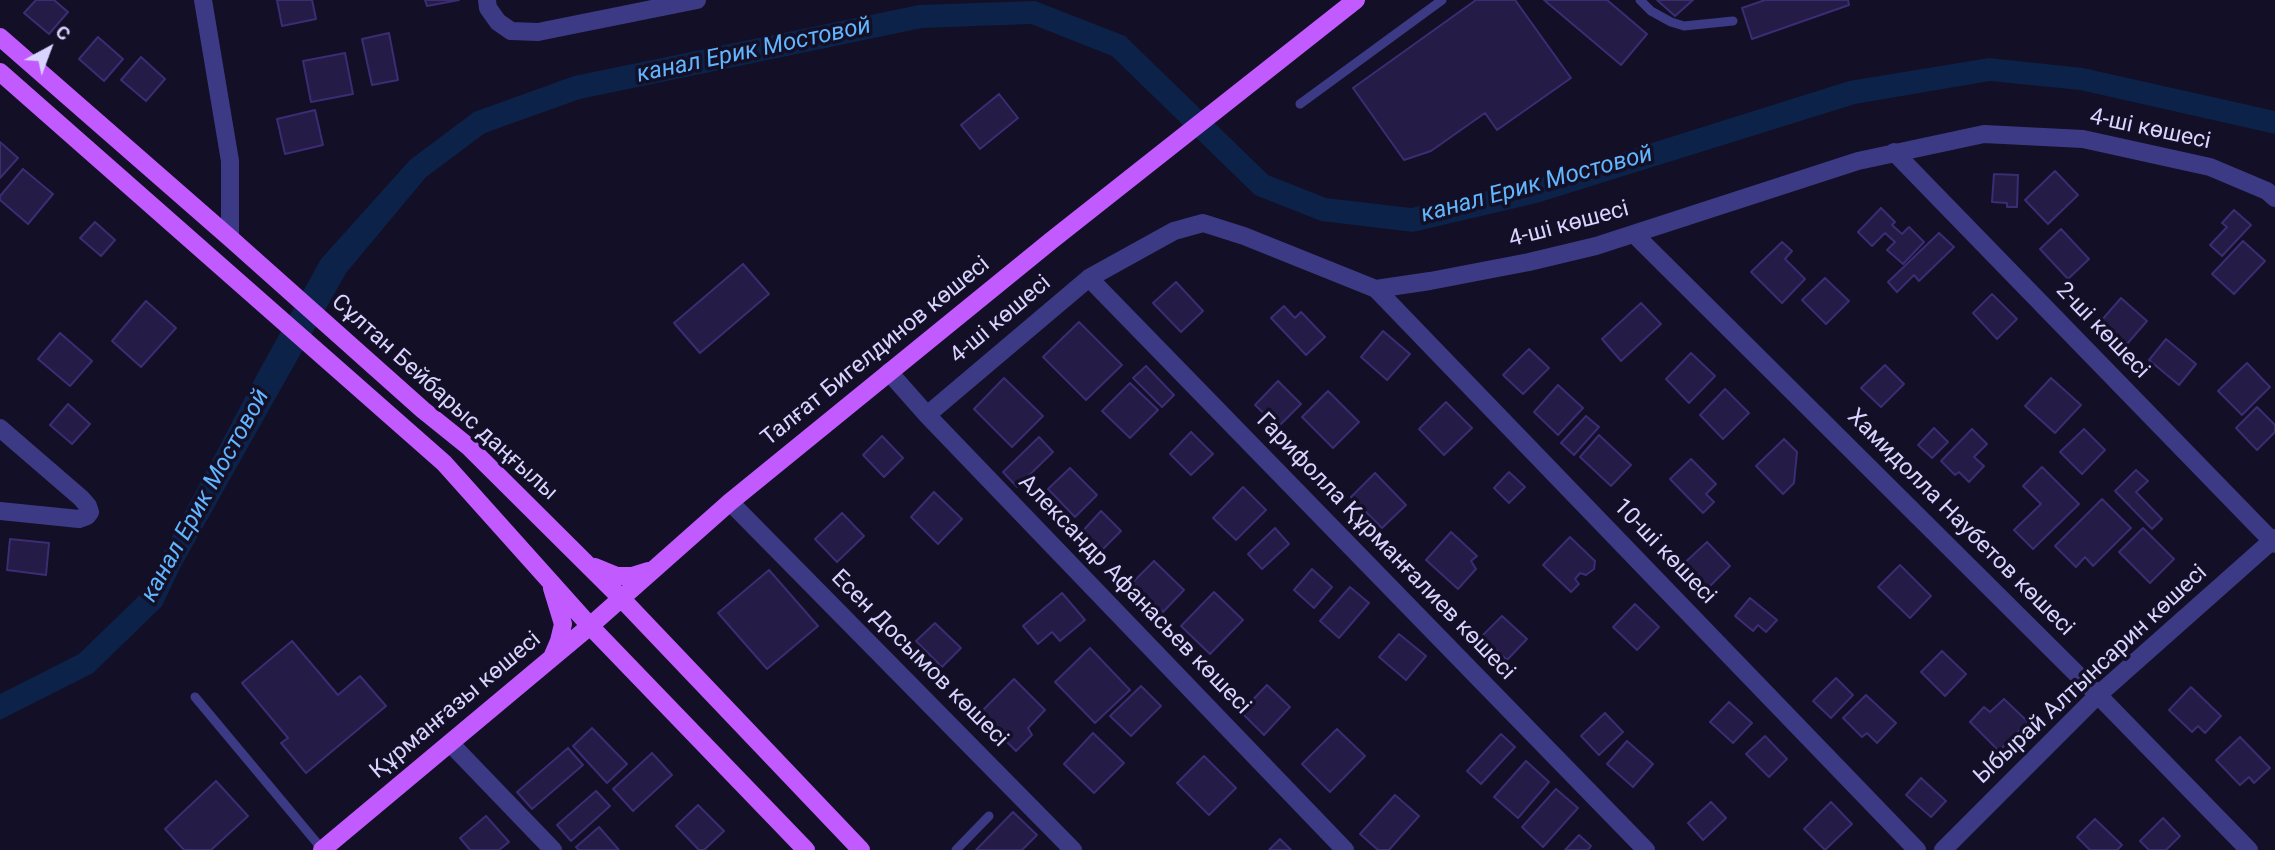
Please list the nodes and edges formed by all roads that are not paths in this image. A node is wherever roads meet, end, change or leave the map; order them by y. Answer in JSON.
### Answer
{"nodes":[{"id":1,"x":203,"y":0,"type":"edge"},
{"id":2,"x":487,"y":0,"type":"edge"},
{"id":3,"x":697,"y":0,"type":"edge"},
{"id":4,"x":1356,"y":0,"type":"edge"},
{"id":5,"x":1442,"y":0,"type":"edge"},
{"id":6,"x":1640,"y":0,"type":"edge"},
{"id":7,"x":1733,"y":21,"type":"dead end"},
{"id":8,"x":0,"y":37,"type":"edge"},
{"id":9,"x":0,"y":72,"type":"edge"},
{"id":10,"x":1300,"y":104,"type":"dead end"},
{"id":11,"x":1894,"y":152,"type":"junction"},
{"id":12,"x":2275,"y":198,"type":"edge"},
{"id":13,"x":1634,"y":234,"type":"junction"},
{"id":14,"x":230,"y":238,"type":"junction"},
{"id":15,"x":1089,"y":278,"type":"junction"},
{"id":16,"x":1376,"y":289,"type":"junction"},
{"id":17,"x":889,"y":372,"type":"junction"},
{"id":18,"x":927,"y":415,"type":"junction"},
{"id":19,"x":0,"y":428,"type":"edge"},
{"id":20,"x":730,"y":502,"type":"junction"},
{"id":21,"x":0,"y":511,"type":"edge"},
{"id":22,"x":2274,"y":541,"type":"edge"},
{"id":23,"x":583,"y":560,"type":"junction"},
{"id":24,"x":655,"y":568,"type":"junction"},
{"id":25,"x":550,"y":580,"type":"junction"},
{"id":26,"x":621,"y":598,"type":"junction"},
{"id":27,"x":646,"y":624,"type":"junction"},
{"id":28,"x":590,"y":625,"type":"junction"},
{"id":29,"x":551,"y":658,"type":"junction"},
{"id":30,"x":623,"y":659,"type":"junction"},
{"id":31,"x":2098,"y":695,"type":"junction"},
{"id":32,"x":195,"y":697,"type":"dead end"},
{"id":33,"x":450,"y":743,"type":"junction"},
{"id":34,"x":989,"y":816,"type":"dead end"},
{"id":35,"x":322,"y":850,"type":"edge"},
{"id":36,"x":553,"y":850,"type":"edge"},
{"id":37,"x":806,"y":850,"type":"edge"},
{"id":38,"x":861,"y":850,"type":"edge"},
{"id":39,"x":956,"y":850,"type":"edge"},
{"id":40,"x":1073,"y":850,"type":"edge"},
{"id":41,"x":1345,"y":850,"type":"edge"},
{"id":42,"x":1646,"y":850,"type":"edge"},
{"id":43,"x":1917,"y":850,"type":"edge"},
{"id":44,"x":1943,"y":850,"type":"edge"},
{"id":45,"x":2249,"y":850,"type":"edge"}],
"edges":[{"from":1,"to":14,"type":"street"},
{"from":2,"to":3,"type":"street"},
{"from":4,"to":17,"type":"main road","name":"Талғат Бигелдинов көшесі"},
{"from":5,"to":10,"type":"lane"},
{"from":6,"to":7,"type":"lane"},
{"from":8,"to":14,"type":"main road","name":"Сұлтан Бейбарыс даңғылы"},
{"from":9,"to":25,"type":"main road"},
{"from":11,"to":12,"type":"street","name":"4-ші көшесі"},
{"from":11,"to":13,"type":"street","name":"4-ші көшесі"},
{"from":11,"to":22,"type":"street","name":"2-ші көшесі"},
{"from":13,"to":16,"type":"street","name":"4-ші көшесі"},
{"from":13,"to":31,"type":"street","name":"Хамидолла Наубетов көшесі"},
{"from":14,"to":23,"type":"main road","name":"Сұлтан Бейбарыс даңғылы"},
{"from":15,"to":16,"type":"street","name":"4-ші көшесі"},
{"from":15,"to":18,"type":"street","name":"4-ші көшесі"},
{"from":15,"to":42,"type":"street","name":"Гарифолла Құрманғалиев көшесі"},
{"from":16,"to":43,"type":"street","name":"10-ші көшесі"},
{"from":17,"to":18,"type":"street","name":"Александр Афанасьев көшесі"},
{"from":17,"to":20,"type":"main road","name":"Талғат Бигелдинов көшесі"},
{"from":18,"to":41,"type":"street","name":"Александр Афанасьев көшесі"},
{"from":19,"to":21,"type":"street"},
{"from":20,"to":24,"type":"main road","name":"Талғат Бигелдинов көшесі"},
{"from":20,"to":40,"type":"street","name":"Есен Досымов көшесі"},
{"from":22,"to":31,"type":"street","name":"Ыбырай Алтынсарин көшесі"},
{"from":23,"to":24,"type":"main road"},
{"from":23,"to":26,"type":"main road","name":"Сұлтан Бейбарыс даңғылы"},
{"from":24,"to":26,"type":"main road","name":"Талғат Бигелдинов көшесі"},
{"from":24,"to":27,"type":"main road"},
{"from":25,"to":28,"type":"main road"},
{"from":25,"to":29,"type":"main road"},
{"from":26,"to":27,"type":"main road","name":"Сұлтан Бейбарыс даңғылы"},
{"from":26,"to":28,"type":"main road","name":"Құрманғазы көшесі"},
{"from":27,"to":38,"type":"main road","name":"Сұлтан Бейбарыс даңғылы"},
{"from":28,"to":29,"type":"main road","name":"Құрманғазы көшесі"},
{"from":28,"to":30,"type":"main road"},
{"from":29,"to":30,"type":"main road"},
{"from":29,"to":33,"type":"main road","name":"Құрманғазы көшесі"},
{"from":30,"to":37,"type":"main road"},
{"from":31,"to":44,"type":"street","name":"Ыбырай Алтынсарин көшесі"},
{"from":31,"to":45,"type":"street","name":"Хамидолла Наубетов көшесі"},
{"from":32,"to":35,"type":"lane"},
{"from":33,"to":35,"type":"main road","name":"Құрманғазы көшесі"},
{"from":33,"to":36,"type":"street"},
{"from":34,"to":39,"type":"lane"}]}
